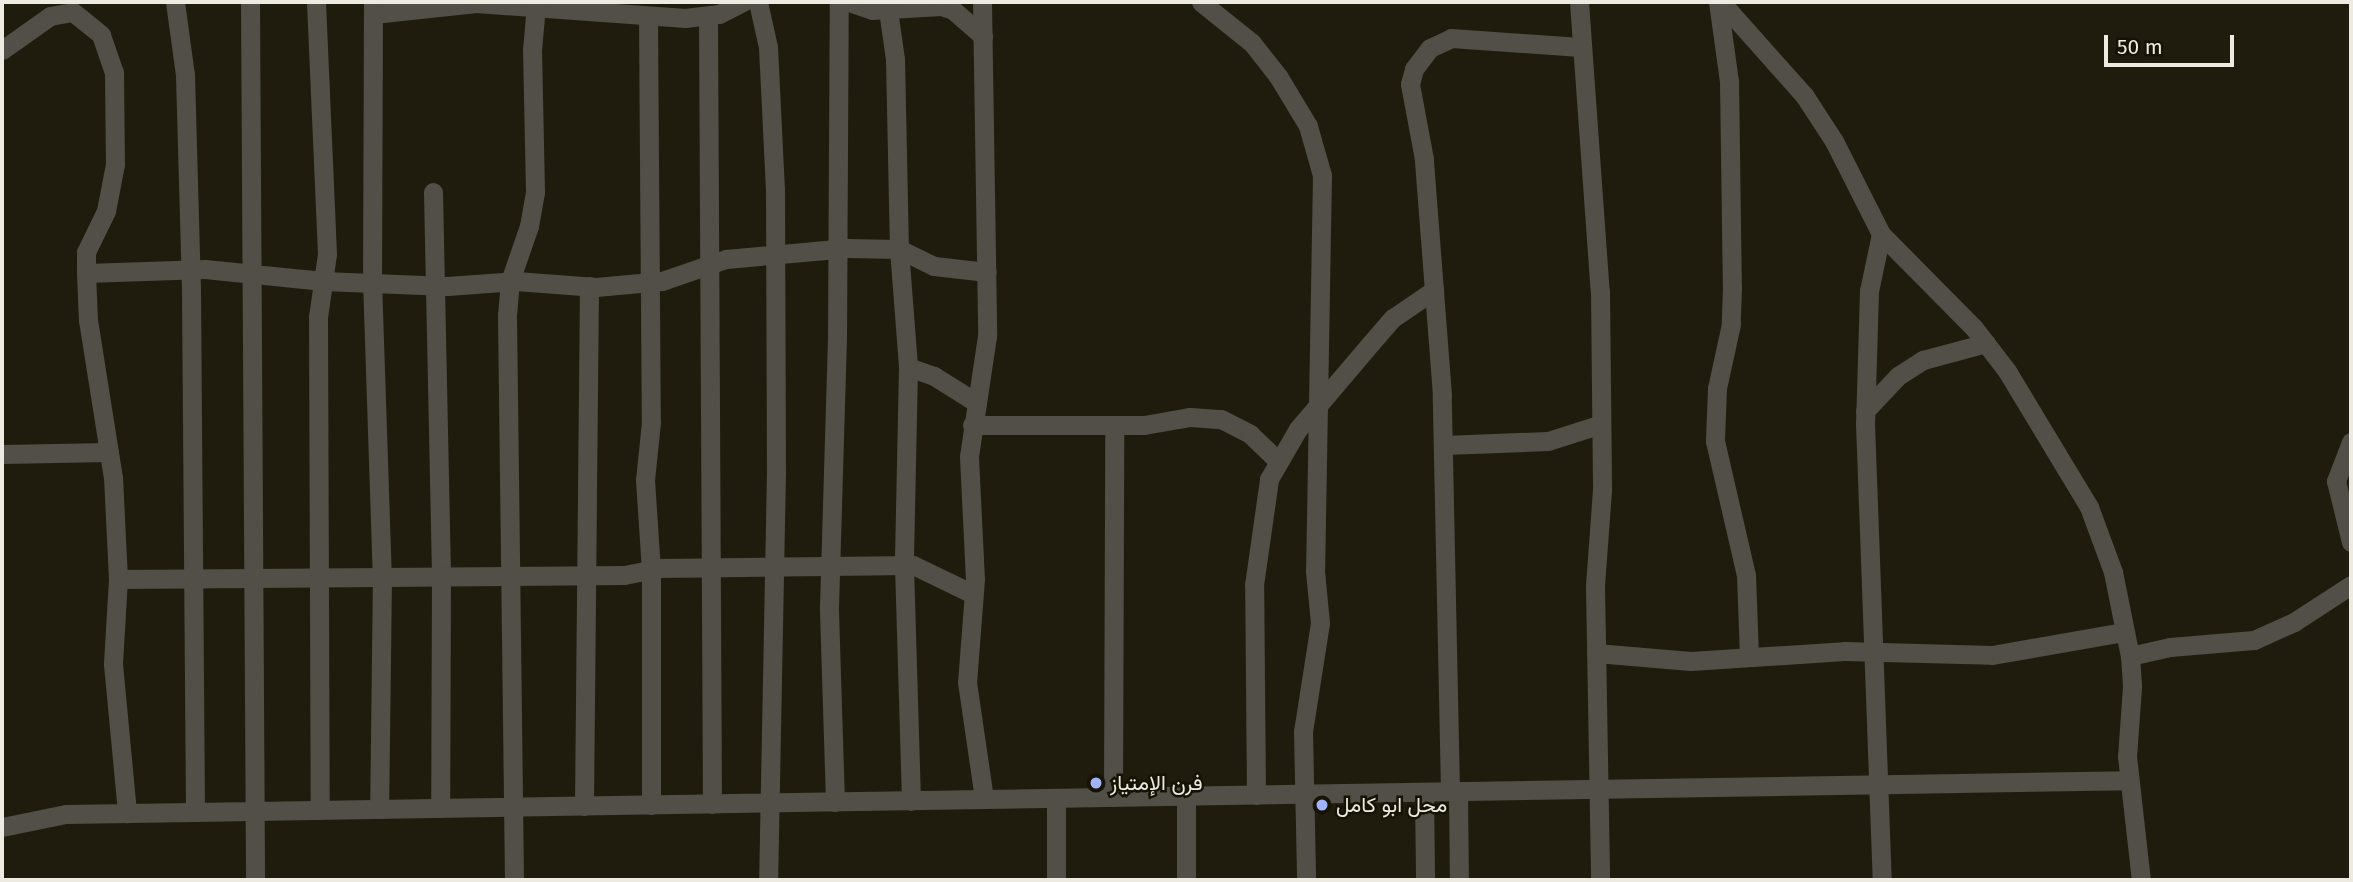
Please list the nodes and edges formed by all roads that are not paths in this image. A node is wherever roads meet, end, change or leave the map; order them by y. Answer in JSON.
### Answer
{"nodes":[{"id":1,"x":175,"y":2,"type":"edge"},
{"id":2,"x":250,"y":2,"type":"edge"},
{"id":3,"x":316,"y":2,"type":"edge"},
{"id":4,"x":743,"y":2,"type":"edge"},
{"id":5,"x":758,"y":2,"type":"edge"},
{"id":6,"x":839,"y":2,"type":"edge"},
{"id":7,"x":849,"y":2,"type":"edge"},
{"id":8,"x":982,"y":2,"type":"edge"},
{"id":9,"x":1201,"y":2,"type":"edge"},
{"id":10,"x":1579,"y":2,"type":"edge"},
{"id":11,"x":1720,"y":2,"type":"edge"},
{"id":12,"x":536,"y":5,"type":"junction"},
{"id":13,"x":62,"y":6,"type":"edge"},
{"id":14,"x":373,"y":8,"type":"edge"},
{"id":15,"x":888,"y":10,"type":"junction"},
{"id":16,"x":648,"y":17,"type":"junction"},
{"id":17,"x":708,"y":17,"type":"junction"},
{"id":18,"x":983,"y":36,"type":"junction"},
{"id":19,"x":1580,"y":47,"type":"junction"},
{"id":20,"x":2,"y":50,"type":"edge"},
{"id":21,"x":433,"y":192,"type":"dead end"},
{"id":22,"x":1881,"y":234,"type":"junction"},
{"id":23,"x":835,"y":248,"type":"junction"},
{"id":24,"x":899,"y":249,"type":"junction"},
{"id":25,"x":773,"y":253,"type":"junction"},
{"id":26,"x":709,"y":264,"type":"junction"},
{"id":27,"x":189,"y":269,"type":"junction"},
{"id":28,"x":987,"y":272,"type":"junction"},
{"id":29,"x":86,"y":273,"type":"junction"},
{"id":30,"x":252,"y":275,"type":"junction"},
{"id":31,"x":372,"y":280,"type":"junction"},
{"id":32,"x":323,"y":281,"type":"junction"},
{"id":33,"x":510,"y":281,"type":"junction"},
{"id":34,"x":651,"y":283,"type":"junction"},
{"id":35,"x":435,"y":284,"type":"junction"},
{"id":36,"x":589,"y":286,"type":"junction"},
{"id":37,"x":1434,"y":290,"type":"junction"},
{"id":38,"x":1986,"y":343,"type":"junction"},
{"id":39,"x":908,"y":367,"type":"junction"},
{"id":40,"x":977,"y":403,"type":"junction"},
{"id":41,"x":1320,"y":405,"type":"junction"},
{"id":42,"x":1865,"y":411,"type":"junction"},
{"id":43,"x":972,"y":425,"type":"junction"},
{"id":44,"x":1114,"y":425,"type":"junction"},
{"id":45,"x":1598,"y":425,"type":"junction"},
{"id":46,"x":2351,"y":442,"type":"edge"},
{"id":47,"x":1444,"y":444,"type":"junction"},
{"id":48,"x":109,"y":452,"type":"junction"},
{"id":49,"x":2,"y":454,"type":"edge"},
{"id":50,"x":1277,"y":460,"type":"junction"},
{"id":51,"x":2351,"y":542,"type":"edge"},
{"id":52,"x":775,"y":565,"type":"junction"},
{"id":53,"x":831,"y":565,"type":"junction"},
{"id":54,"x":904,"y":565,"type":"junction"},
{"id":55,"x":714,"y":567,"type":"junction"},
{"id":56,"x":651,"y":570,"type":"junction"},
{"id":57,"x":382,"y":575,"type":"junction"},
{"id":58,"x":441,"y":575,"type":"junction"},
{"id":59,"x":507,"y":575,"type":"junction"},
{"id":60,"x":584,"y":575,"type":"junction"},
{"id":61,"x":319,"y":577,"type":"junction"},
{"id":62,"x":118,"y":579,"type":"junction"},
{"id":63,"x":193,"y":579,"type":"junction"},
{"id":64,"x":253,"y":579,"type":"junction"},
{"id":65,"x":2351,"y":585,"type":"edge"},
{"id":66,"x":973,"y":594,"type":"junction"},
{"id":67,"x":2124,"y":632,"type":"junction"},
{"id":68,"x":1876,"y":651,"type":"junction"},
{"id":69,"x":1596,"y":653,"type":"junction"},
{"id":70,"x":1749,"y":656,"type":"junction"},
{"id":71,"x":2130,"y":656,"type":"junction"},
{"id":72,"x":2129,"y":780,"type":"junction"},
{"id":73,"x":1880,"y":784,"type":"junction"},
{"id":74,"x":1599,"y":788,"type":"junction"},
{"id":75,"x":1454,"y":791,"type":"junction"},
{"id":76,"x":1424,"y":792,"type":"junction"},
{"id":77,"x":1305,"y":794,"type":"junction"},
{"id":78,"x":1256,"y":795,"type":"junction"},
{"id":79,"x":1186,"y":796,"type":"junction"},
{"id":80,"x":1113,"y":797,"type":"junction"},
{"id":81,"x":1056,"y":798,"type":"junction"},
{"id":82,"x":984,"y":799,"type":"junction"},
{"id":83,"x":911,"y":800,"type":"junction"},
{"id":84,"x":835,"y":802,"type":"junction"},
{"id":85,"x":767,"y":803,"type":"junction"},
{"id":86,"x":712,"y":804,"type":"junction"},
{"id":87,"x":651,"y":805,"type":"junction"},
{"id":88,"x":584,"y":806,"type":"junction"},
{"id":89,"x":515,"y":807,"type":"junction"},
{"id":90,"x":440,"y":808,"type":"junction"},
{"id":91,"x":379,"y":809,"type":"junction"},
{"id":92,"x":320,"y":810,"type":"junction"},
{"id":93,"x":254,"y":811,"type":"junction"},
{"id":94,"x":195,"y":812,"type":"junction"},
{"id":95,"x":127,"y":813,"type":"junction"},
{"id":96,"x":2,"y":827,"type":"edge"},
{"id":97,"x":256,"y":880,"type":"edge"},
{"id":98,"x":514,"y":880,"type":"edge"},
{"id":99,"x":768,"y":880,"type":"edge"},
{"id":100,"x":1056,"y":880,"type":"edge"},
{"id":101,"x":1186,"y":880,"type":"edge"},
{"id":102,"x":1306,"y":880,"type":"edge"},
{"id":103,"x":1425,"y":880,"type":"edge"},
{"id":104,"x":1459,"y":880,"type":"edge"},
{"id":105,"x":1600,"y":880,"type":"edge"},
{"id":106,"x":1882,"y":880,"type":"edge"},
{"id":107,"x":2141,"y":880,"type":"edge"}],
"edges":[{"from":1,"to":27,"type":"street"},
{"from":2,"to":30,"type":"street"},
{"from":3,"to":32,"type":"street"},
{"from":4,"to":17,"type":"street"},
{"from":5,"to":25,"type":"street"},
{"from":6,"to":23,"type":"street"},
{"from":7,"to":15,"type":"street"},
{"from":8,"to":18,"type":"street"},
{"from":9,"to":41,"type":"street"},
{"from":10,"to":19,"type":"street"},
{"from":11,"to":22,"type":"street"},
{"from":11,"to":70,"type":"street"},
{"from":12,"to":14,"type":"street"},
{"from":12,"to":16,"type":"street"},
{"from":12,"to":33,"type":"street"},
{"from":13,"to":20,"type":"street"},
{"from":13,"to":29,"type":"street"},
{"from":14,"to":31,"type":"street"},
{"from":15,"to":18,"type":"street"},
{"from":15,"to":24,"type":"street"},
{"from":16,"to":17,"type":"street"},
{"from":16,"to":34,"type":"street"},
{"from":17,"to":26,"type":"street"},
{"from":18,"to":28,"type":"street"},
{"from":19,"to":37,"type":"street"},
{"from":19,"to":45,"type":"street"},
{"from":21,"to":35,"type":"street"},
{"from":22,"to":38,"type":"street"},
{"from":22,"to":42,"type":"street"},
{"from":23,"to":24,"type":"street"},
{"from":23,"to":25,"type":"street"},
{"from":23,"to":53,"type":"street"},
{"from":24,"to":28,"type":"street"},
{"from":24,"to":39,"type":"street"},
{"from":25,"to":26,"type":"street"},
{"from":25,"to":52,"type":"street"},
{"from":26,"to":34,"type":"street"},
{"from":26,"to":55,"type":"street"},
{"from":27,"to":29,"type":"street"},
{"from":27,"to":30,"type":"street"},
{"from":27,"to":63,"type":"street"},
{"from":28,"to":40,"type":"street"},
{"from":29,"to":48,"type":"street"},
{"from":30,"to":32,"type":"street"},
{"from":30,"to":64,"type":"street"},
{"from":31,"to":32,"type":"street"},
{"from":31,"to":35,"type":"street"},
{"from":31,"to":57,"type":"street"},
{"from":32,"to":61,"type":"street"},
{"from":33,"to":35,"type":"street"},
{"from":33,"to":36,"type":"street"},
{"from":33,"to":59,"type":"street"},
{"from":34,"to":36,"type":"street"},
{"from":34,"to":56,"type":"street"},
{"from":35,"to":58,"type":"street"},
{"from":36,"to":60,"type":"street"},
{"from":37,"to":41,"type":"street"},
{"from":37,"to":47,"type":"street"},
{"from":38,"to":42,"type":"street"},
{"from":38,"to":67,"type":"street"},
{"from":39,"to":40,"type":"street"},
{"from":39,"to":54,"type":"street"},
{"from":40,"to":43,"type":"street"},
{"from":41,"to":50,"type":"street"},
{"from":41,"to":77,"type":"street"},
{"from":42,"to":68,"type":"street"},
{"from":43,"to":44,"type":"street"},
{"from":43,"to":66,"type":"street"},
{"from":44,"to":50,"type":"street"},
{"from":44,"to":80,"type":"street"},
{"from":45,"to":47,"type":"street"},
{"from":45,"to":69,"type":"street"},
{"from":46,"to":51,"type":"street"},
{"from":47,"to":75,"type":"street"},
{"from":48,"to":49,"type":"street"},
{"from":48,"to":62,"type":"street"},
{"from":50,"to":78,"type":"street"},
{"from":52,"to":53,"type":"street"},
{"from":52,"to":55,"type":"street"},
{"from":52,"to":85,"type":"street"},
{"from":53,"to":54,"type":"street"},
{"from":53,"to":84,"type":"street"},
{"from":54,"to":66,"type":"street"},
{"from":54,"to":83,"type":"street"},
{"from":55,"to":56,"type":"street"},
{"from":55,"to":86,"type":"street"},
{"from":56,"to":60,"type":"street"},
{"from":56,"to":87,"type":"street"},
{"from":57,"to":58,"type":"street"},
{"from":57,"to":61,"type":"street"},
{"from":57,"to":91,"type":"street"},
{"from":58,"to":59,"type":"street"},
{"from":58,"to":90,"type":"street"},
{"from":59,"to":60,"type":"street"},
{"from":59,"to":89,"type":"street"},
{"from":60,"to":88,"type":"street"},
{"from":61,"to":64,"type":"street"},
{"from":61,"to":92,"type":"street"},
{"from":62,"to":63,"type":"street"},
{"from":62,"to":95,"type":"street"},
{"from":63,"to":64,"type":"street"},
{"from":63,"to":94,"type":"street"},
{"from":64,"to":93,"type":"street"},
{"from":65,"to":71,"type":"street"},
{"from":66,"to":82,"type":"street"},
{"from":67,"to":68,"type":"street"},
{"from":67,"to":71,"type":"street"},
{"from":68,"to":70,"type":"street"},
{"from":68,"to":73,"type":"street"},
{"from":69,"to":70,"type":"street"},
{"from":69,"to":74,"type":"street"},
{"from":71,"to":72,"type":"street"},
{"from":72,"to":73,"type":"street"},
{"from":72,"to":107,"type":"street"},
{"from":73,"to":74,"type":"street"},
{"from":73,"to":106,"type":"street"},
{"from":74,"to":75,"type":"street"},
{"from":74,"to":105,"type":"street"},
{"from":75,"to":76,"type":"street"},
{"from":75,"to":104,"type":"street"},
{"from":76,"to":77,"type":"street"},
{"from":76,"to":103,"type":"street"},
{"from":77,"to":78,"type":"street"},
{"from":77,"to":102,"type":"street"},
{"from":78,"to":79,"type":"street"},
{"from":79,"to":80,"type":"street"},
{"from":79,"to":101,"type":"street"},
{"from":80,"to":81,"type":"street"},
{"from":81,"to":82,"type":"street"},
{"from":81,"to":100,"type":"street"},
{"from":82,"to":83,"type":"street"},
{"from":83,"to":84,"type":"street"},
{"from":84,"to":85,"type":"street"},
{"from":85,"to":86,"type":"street"},
{"from":85,"to":99,"type":"street"},
{"from":86,"to":87,"type":"street"},
{"from":87,"to":88,"type":"street"},
{"from":88,"to":89,"type":"street"},
{"from":89,"to":90,"type":"street"},
{"from":89,"to":98,"type":"street"},
{"from":90,"to":91,"type":"street"},
{"from":91,"to":92,"type":"street"},
{"from":92,"to":93,"type":"street"},
{"from":93,"to":94,"type":"street"},
{"from":93,"to":97,"type":"street"},
{"from":94,"to":95,"type":"street"},
{"from":95,"to":96,"type":"street"}]}
